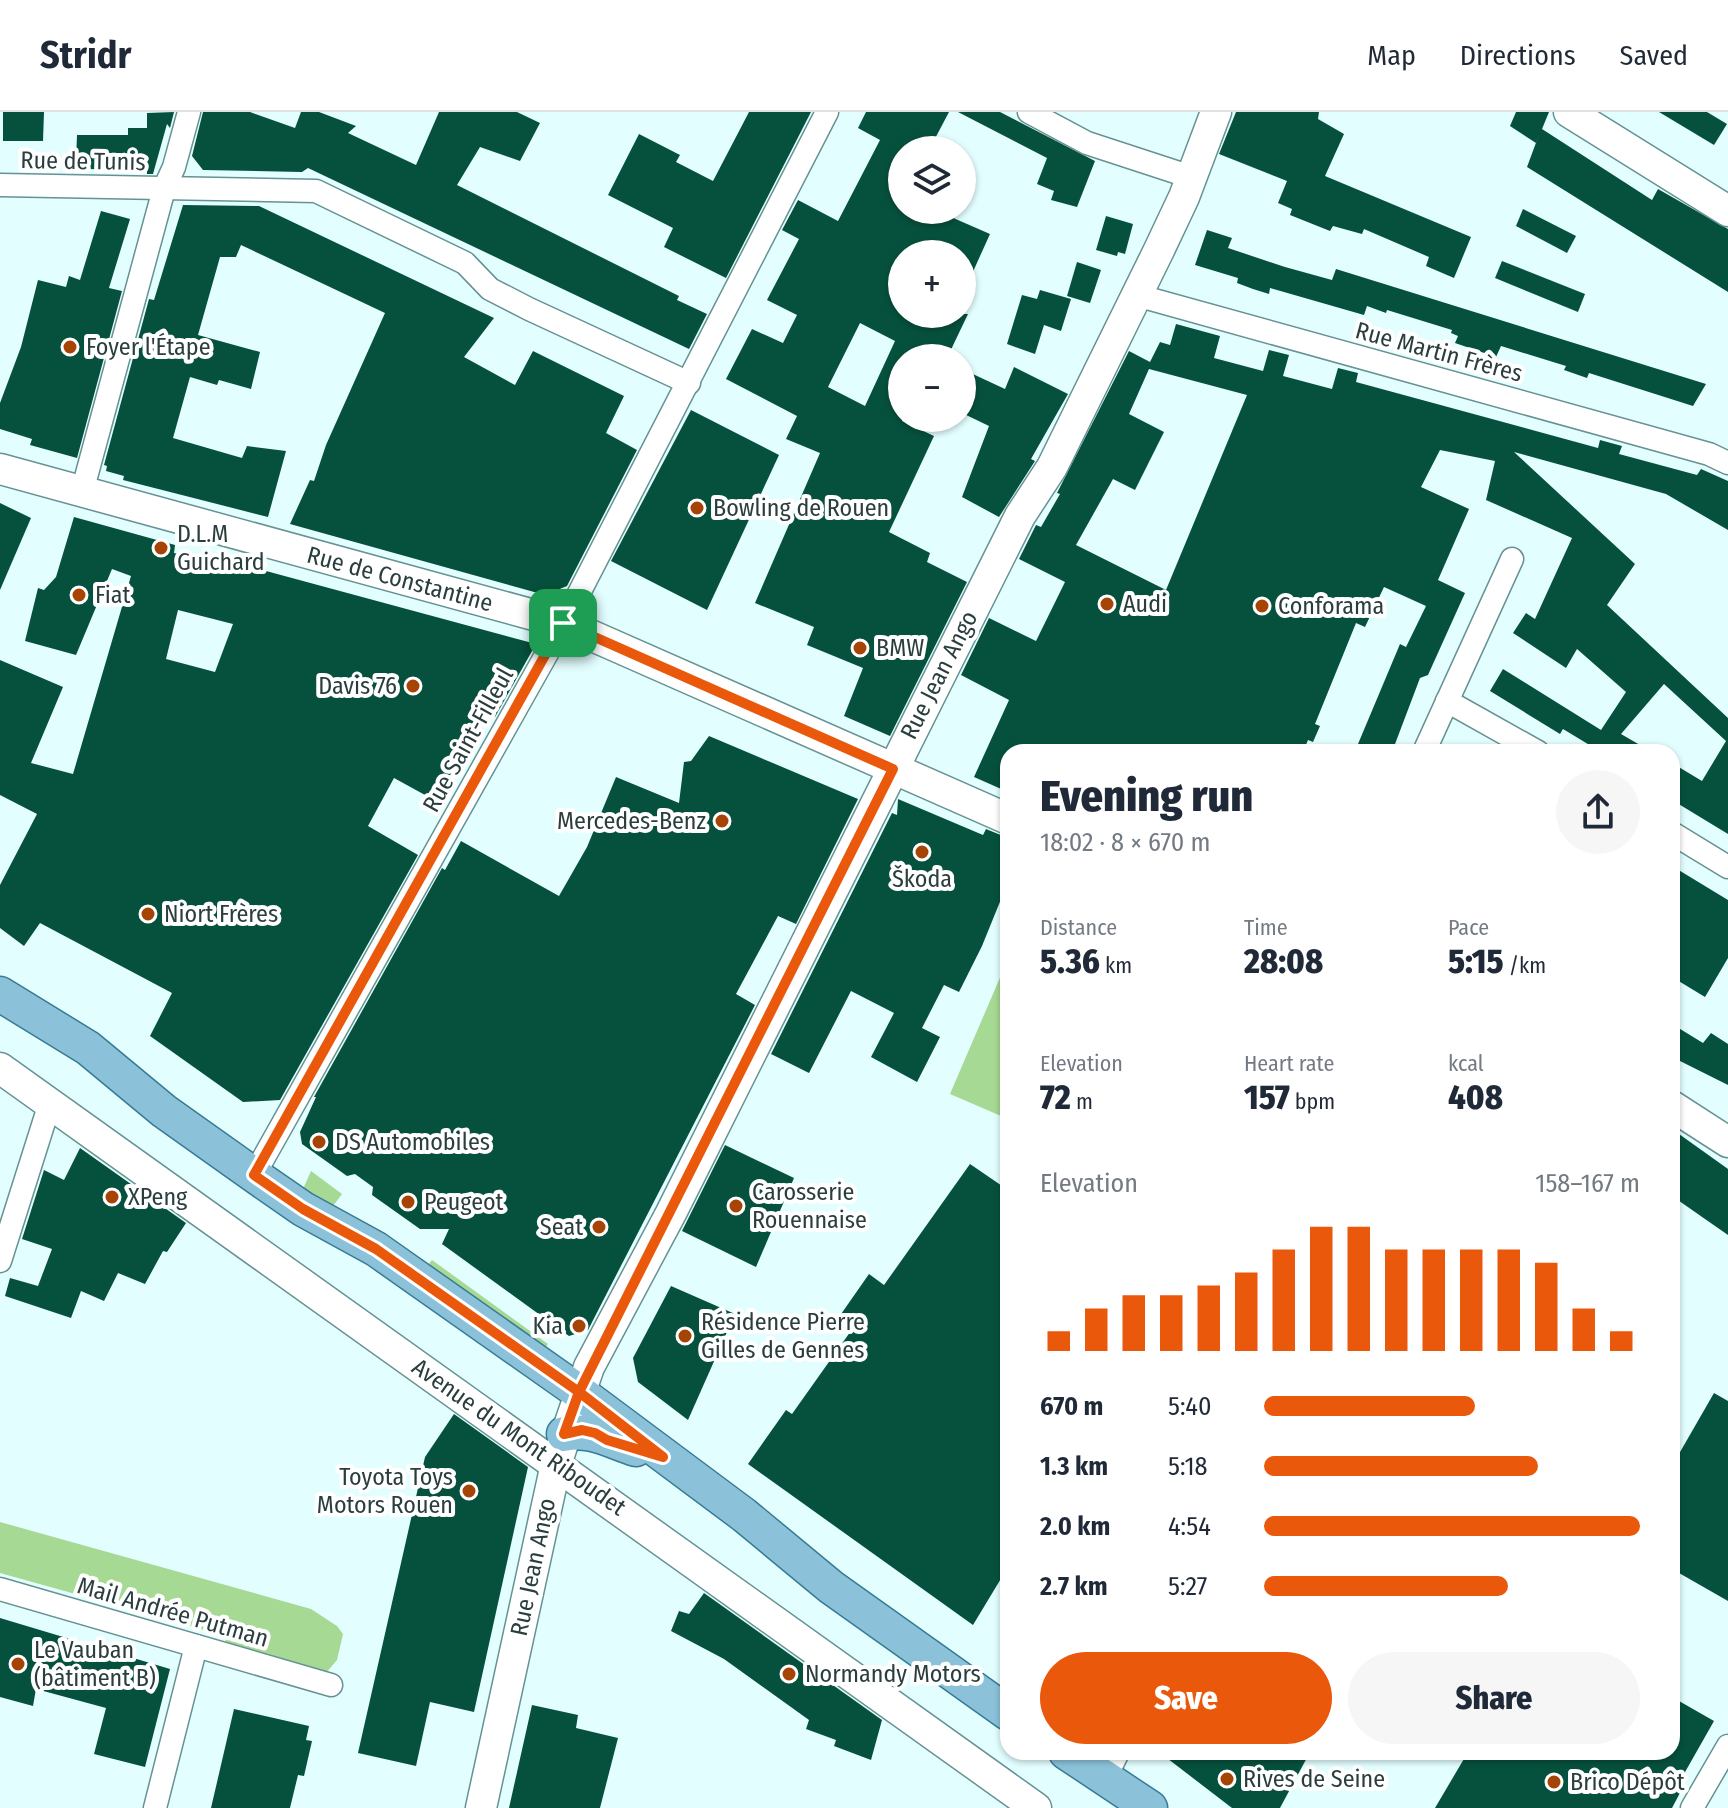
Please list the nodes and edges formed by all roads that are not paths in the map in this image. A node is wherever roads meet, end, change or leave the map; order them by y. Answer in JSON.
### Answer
{"nodes":[{"id":1,"x":189,"y":112,"type":"edge"},
{"id":2,"x":827,"y":112,"type":"edge"},
{"id":3,"x":1029,"y":112,"type":"edge"},
{"id":4,"x":1216,"y":112,"type":"edge"},
{"id":5,"x":1569,"y":112,"type":"edge"},
{"id":6,"x":1191,"y":177,"type":"junction"},
{"id":7,"x":0,"y":185,"type":"edge"},
{"id":8,"x":164,"y":189,"type":"junction"},
{"id":9,"x":1728,"y":211,"type":"edge"},
{"id":10,"x":1136,"y":295,"type":"junction"},
{"id":11,"x":689,"y":383,"type":"junction"},
{"id":12,"x":1728,"y":463,"type":"edge"},
{"id":13,"x":0,"y":469,"type":"edge"},
{"id":14,"x":82,"y":492,"type":"junction"},
{"id":15,"x":1512,"y":559,"type":"dead end"},
{"id":16,"x":563,"y":623,"type":"junction"},
{"id":17,"x":1447,"y":701,"type":"junction"},
{"id":18,"x":1428,"y":744,"type":"edge"},
{"id":19,"x":1524,"y":744,"type":"edge"},
{"id":20,"x":893,"y":769,"type":"junction"},
{"id":21,"x":1000,"y":816,"type":"edge"},
{"id":22,"x":1680,"y":838,"type":"edge"},
{"id":23,"x":1728,"y":867,"type":"edge"},
{"id":24,"x":0,"y":994,"type":"edge"},
{"id":25,"x":0,"y":1068,"type":"edge"},
{"id":26,"x":50,"y":1103,"type":"junction"},
{"id":27,"x":1680,"y":1111,"type":"edge"},
{"id":28,"x":1728,"y":1142,"type":"edge"},
{"id":29,"x":254,"y":1175,"type":"junction"},
{"id":30,"x":0,"y":1261,"type":"edge"},
{"id":31,"x":579,"y":1392,"type":"junction"},
{"id":32,"x":560,"y":1449,"type":"junction"},
{"id":33,"x":663,"y":1457,"type":"junction"},
{"id":34,"x":0,"y":1589,"type":"edge"},
{"id":35,"x":196,"y":1646,"type":"junction"},
{"id":36,"x":331,"y":1685,"type":"dead end"},
{"id":37,"x":1000,"y":1707,"type":"edge"},
{"id":38,"x":1728,"y":1746,"type":"edge"},
{"id":39,"x":1112,"y":1764,"type":"edge"},
{"id":40,"x":155,"y":1808,"type":"edge"},
{"id":41,"x":481,"y":1808,"type":"edge"},
{"id":42,"x":1036,"y":1808,"type":"edge"},
{"id":43,"x":1150,"y":1808,"type":"edge"},
{"id":44,"x":1692,"y":1808,"type":"edge"}],
"edges":[{"from":1,"to":8,"type":"street"},
{"from":2,"to":11,"type":"street","name":"Rue Saint-Filleul"},
{"from":3,"to":6,"type":"street"},
{"from":4,"to":6,"type":"street","name":"Rue Jean Ango"},
{"from":5,"to":9,"type":"street"},
{"from":6,"to":10,"type":"street","name":"Rue Jean Ango"},
{"from":7,"to":8,"type":"street","name":"Rue de Tunis"},
{"from":8,"to":11,"type":"street","name":"Rue de Tunis"},
{"from":8,"to":14,"type":"street"},
{"from":10,"to":12,"type":"street","name":"Rue Martin Frères"},
{"from":10,"to":20,"type":"street","name":"Rue Jean Ango"},
{"from":11,"to":16,"type":"street","name":"Rue Saint-Filleul"},
{"from":13,"to":14,"type":"street","name":"Rue de Constantine"},
{"from":14,"to":16,"type":"street","name":"Rue de Constantine"},
{"from":15,"to":17,"type":"street"},
{"from":16,"to":20,"type":"street","name":"Rue de Constantine"},
{"from":16,"to":29,"type":"street","name":"Rue Saint-Filleul"},
{"from":17,"to":18,"type":"street"},
{"from":17,"to":19,"type":"street"},
{"from":20,"to":21,"type":"street","name":"Rue de Constantine"},
{"from":20,"to":31,"type":"street","name":"Rue Jean Ango"},
{"from":22,"to":23,"type":"street"},
{"from":24,"to":29,"type":"main road"},
{"from":25,"to":26,"type":"street","name":"Avenue du Mont Riboudet"},
{"from":26,"to":30,"type":"street"},
{"from":26,"to":32,"type":"street","name":"Avenue du Mont Riboudet"},
{"from":27,"to":28,"type":"street"},
{"from":29,"to":31,"type":"main road"},
{"from":31,"to":32,"type":"street","name":"Rue Jean Ango"},
{"from":31,"to":33,"type":"main road"},
{"from":32,"to":33,"type":"main road"},
{"from":32,"to":41,"type":"street","name":"Rue Jean Ango"},
{"from":32,"to":42,"type":"street","name":"Avenue du Mont Riboudet"},
{"from":33,"to":37,"type":"main road"},
{"from":34,"to":35,"type":"street","name":"Mail Andrée Putman"},
{"from":35,"to":36,"type":"street","name":"Mail Andrée Putman"},
{"from":35,"to":40,"type":"street"},
{"from":38,"to":44,"type":"street"},
{"from":39,"to":43,"type":"main road"}]}
